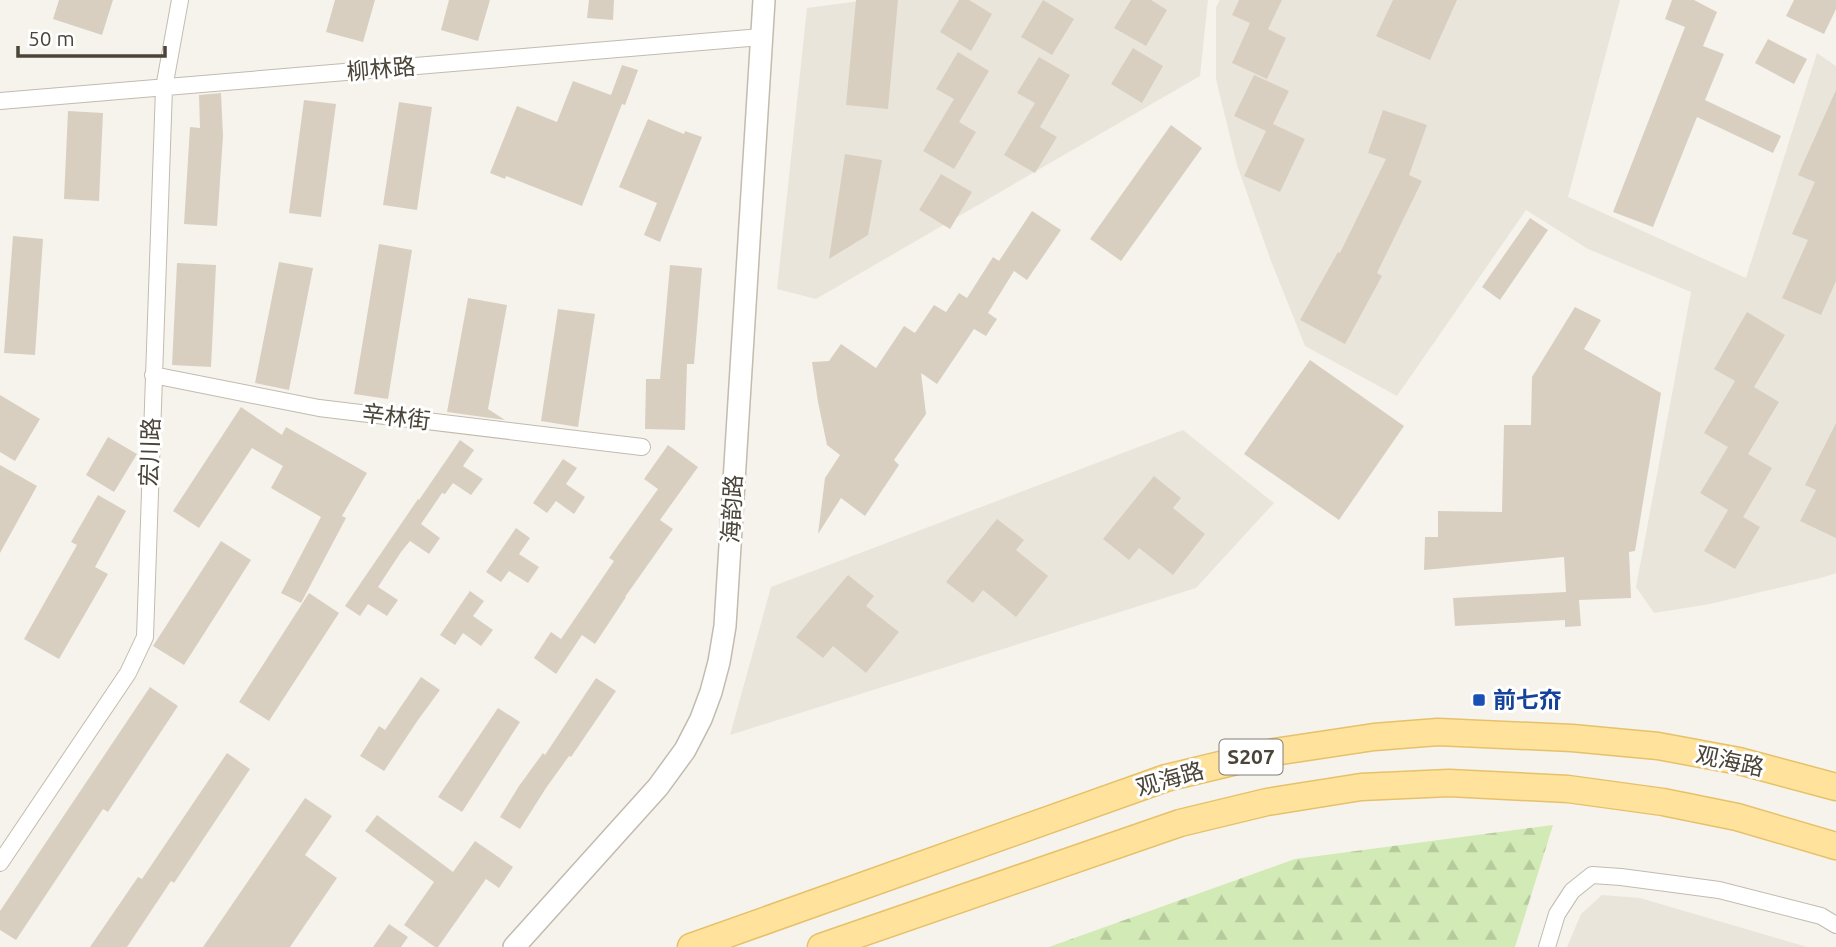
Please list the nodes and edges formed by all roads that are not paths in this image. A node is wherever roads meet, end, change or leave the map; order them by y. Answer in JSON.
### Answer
{"nodes":[{"id":1,"x":180,"y":0,"type":"edge"},
{"id":2,"x":764,"y":0,"type":"edge"},
{"id":3,"x":761,"y":37,"type":"junction"},
{"id":4,"x":164,"y":88,"type":"junction"},
{"id":5,"x":0,"y":101,"type":"edge"},
{"id":6,"x":153,"y":375,"type":"junction"},
{"id":7,"x":642,"y":447,"type":"dead end"},
{"id":8,"x":1836,"y":787,"type":"edge"},
{"id":9,"x":1836,"y":846,"type":"edge"},
{"id":10,"x":0,"y":863,"type":"edge"},
{"id":11,"x":1836,"y":925,"type":"edge"},
{"id":12,"x":514,"y":947,"type":"edge"},
{"id":13,"x":691,"y":947,"type":"edge"},
{"id":14,"x":821,"y":947,"type":"edge"},
{"id":15,"x":1547,"y":947,"type":"edge"}],
"edges":[{"from":1,"to":4,"type":"street","name":"宏川路"},
{"from":2,"to":3,"type":"street","name":"海韵路"},
{"from":3,"to":4,"type":"street","name":"柳林路"},
{"from":3,"to":12,"type":"street","name":"海韵路"},
{"from":4,"to":5,"type":"street","name":"柳林路"},
{"from":4,"to":6,"type":"street","name":"宏川路"},
{"from":6,"to":7,"type":"street","name":"辛林街"},
{"from":6,"to":10,"type":"street","name":"宏川路"},
{"from":8,"to":13,"type":"main road","name":"观海路","number":"S207"},
{"from":9,"to":14,"type":"main road","name":"观海路","number":"S207"},
{"from":11,"to":15,"type":"street"}]}
